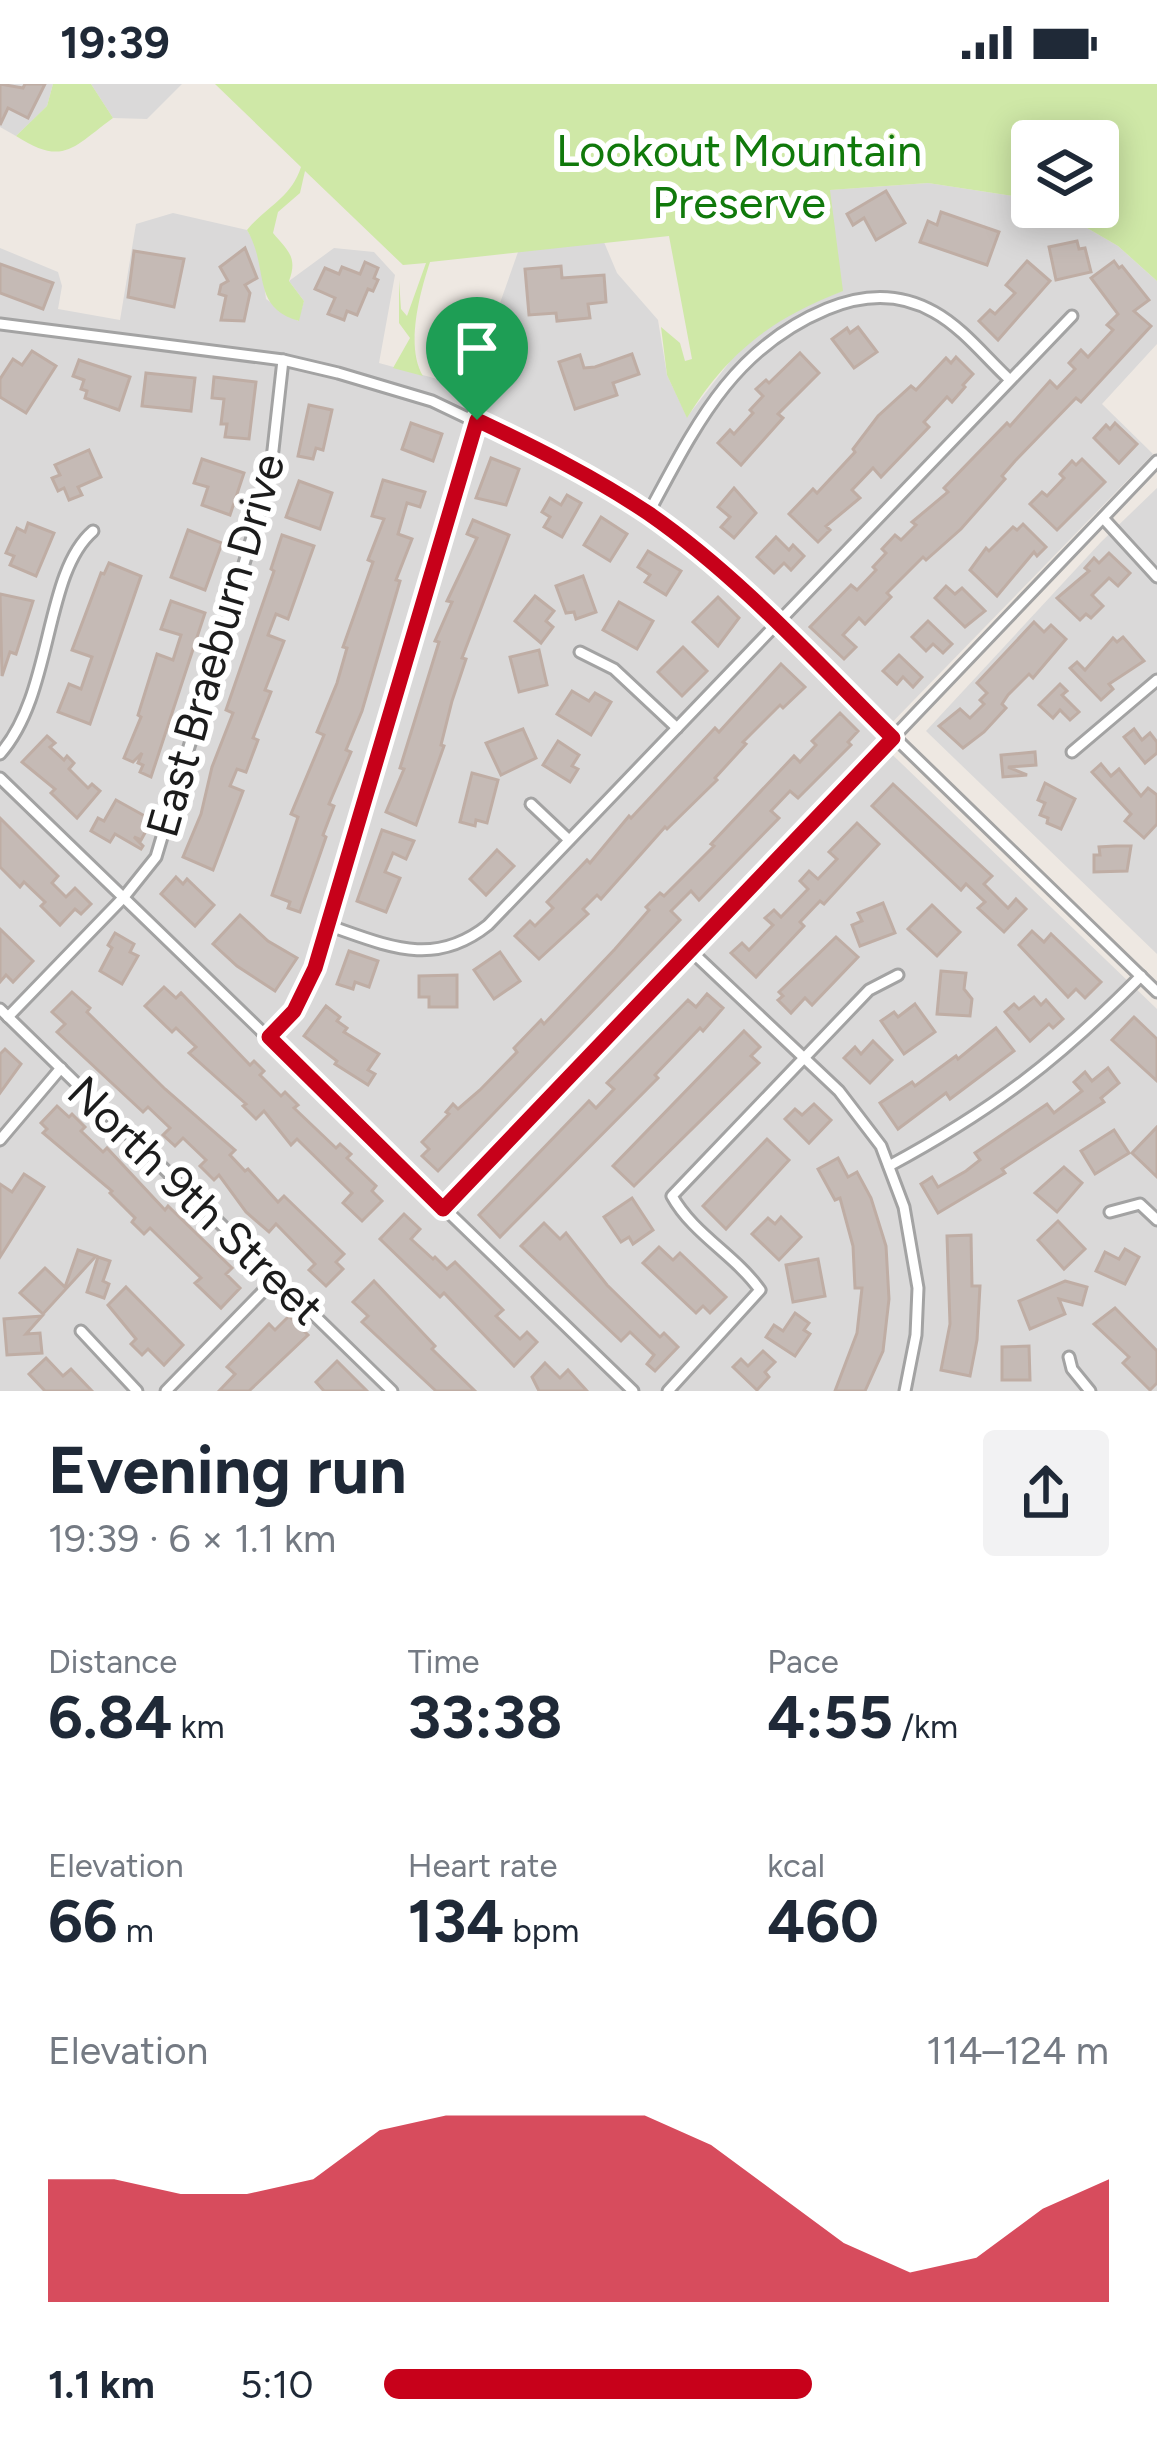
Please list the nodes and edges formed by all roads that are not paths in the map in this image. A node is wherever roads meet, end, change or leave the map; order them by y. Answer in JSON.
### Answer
{"nodes":[{"id":1,"x":1072,"y":316,"type":"dead end"},
{"id":2,"x":0,"y":324,"type":"edge"},
{"id":3,"x":284,"y":359,"type":"junction"},
{"id":4,"x":1010,"y":380,"type":"junction"},
{"id":5,"x":477,"y":420,"type":"junction"},
{"id":6,"x":1157,"y":461,"type":"edge"},
{"id":7,"x":648,"y":514,"type":"junction"},
{"id":8,"x":1103,"y":518,"type":"junction"},
{"id":9,"x":93,"y":531,"type":"dead end"},
{"id":10,"x":1157,"y":578,"type":"edge"},
{"id":11,"x":777,"y":623,"type":"junction"},
{"id":12,"x":580,"y":652,"type":"dead end"},
{"id":13,"x":1157,"y":680,"type":"edge"},
{"id":14,"x":677,"y":728,"type":"junction"},
{"id":15,"x":893,"y":738,"type":"junction"},
{"id":16,"x":1072,"y":752,"type":"dead end"},
{"id":17,"x":0,"y":754,"type":"edge"},
{"id":18,"x":0,"y":778,"type":"edge"},
{"id":19,"x":531,"y":804,"type":"dead end"},
{"id":20,"x":569,"y":840,"type":"junction"},
{"id":21,"x":124,"y":897,"type":"junction"},
{"id":22,"x":327,"y":925,"type":"junction"},
{"id":23,"x":690,"y":950,"type":"junction"},
{"id":24,"x":898,"y":975,"type":"dead end"},
{"id":25,"x":1141,"y":976,"type":"junction"},
{"id":26,"x":1157,"y":992,"type":"edge"},
{"id":27,"x":4,"y":1013,"type":"edge"},
{"id":28,"x":269,"y":1037,"type":"junction"},
{"id":29,"x":803,"y":1058,"type":"junction"},
{"id":30,"x":61,"y":1068,"type":"junction"},
{"id":31,"x":0,"y":1141,"type":"edge"},
{"id":32,"x":889,"y":1166,"type":"junction"},
{"id":33,"x":443,"y":1209,"type":"junction"},
{"id":34,"x":1110,"y":1212,"type":"dead end"},
{"id":35,"x":1157,"y":1220,"type":"edge"},
{"id":36,"x":277,"y":1277,"type":"junction"},
{"id":37,"x":81,"y":1331,"type":"dead end"},
{"id":38,"x":1070,"y":1357,"type":"dead end"},
{"id":39,"x":137,"y":1391,"type":"edge"},
{"id":40,"x":166,"y":1391,"type":"edge"},
{"id":41,"x":392,"y":1391,"type":"edge"},
{"id":42,"x":633,"y":1391,"type":"edge"},
{"id":43,"x":668,"y":1391,"type":"edge"},
{"id":44,"x":905,"y":1391,"type":"edge"},
{"id":45,"x":1090,"y":1391,"type":"edge"}],
"edges":[{"from":1,"to":4,"type":"street"},
{"from":2,"to":3,"type":"street"},
{"from":3,"to":5,"type":"street"},
{"from":3,"to":21,"type":"street","name":"East Braeburn Drive"},
{"from":4,"to":7,"type":"street"},
{"from":4,"to":11,"type":"street"},
{"from":5,"to":7,"type":"street"},
{"from":5,"to":22,"type":"street"},
{"from":6,"to":8,"type":"street"},
{"from":7,"to":11,"type":"street"},
{"from":8,"to":10,"type":"street"},
{"from":8,"to":15,"type":"street"},
{"from":9,"to":17,"type":"street"},
{"from":11,"to":14,"type":"street"},
{"from":11,"to":15,"type":"street"},
{"from":12,"to":14,"type":"street"},
{"from":13,"to":16,"type":"street"},
{"from":14,"to":20,"type":"street"},
{"from":15,"to":23,"type":"street"},
{"from":15,"to":25,"type":"street"},
{"from":18,"to":21,"type":"street"},
{"from":19,"to":20,"type":"street"},
{"from":20,"to":22,"type":"street"},
{"from":21,"to":27,"type":"street","name":"East Braeburn Drive"},
{"from":21,"to":28,"type":"street"},
{"from":22,"to":28,"type":"street"},
{"from":23,"to":29,"type":"street"},
{"from":23,"to":33,"type":"street"},
{"from":24,"to":29,"type":"street"},
{"from":25,"to":26,"type":"street"},
{"from":25,"to":32,"type":"street"},
{"from":27,"to":30,"type":"street","name":"North 9th Street"},
{"from":28,"to":33,"type":"street"},
{"from":29,"to":32,"type":"street"},
{"from":29,"to":43,"type":"street"},
{"from":30,"to":31,"type":"street"},
{"from":30,"to":36,"type":"street","name":"North 9th Street"},
{"from":32,"to":44,"type":"street"},
{"from":33,"to":42,"type":"street"},
{"from":34,"to":35,"type":"street"},
{"from":36,"to":40,"type":"street"},
{"from":36,"to":41,"type":"street","name":"North 9th Street"},
{"from":37,"to":39,"type":"street"},
{"from":38,"to":45,"type":"street"}]}
